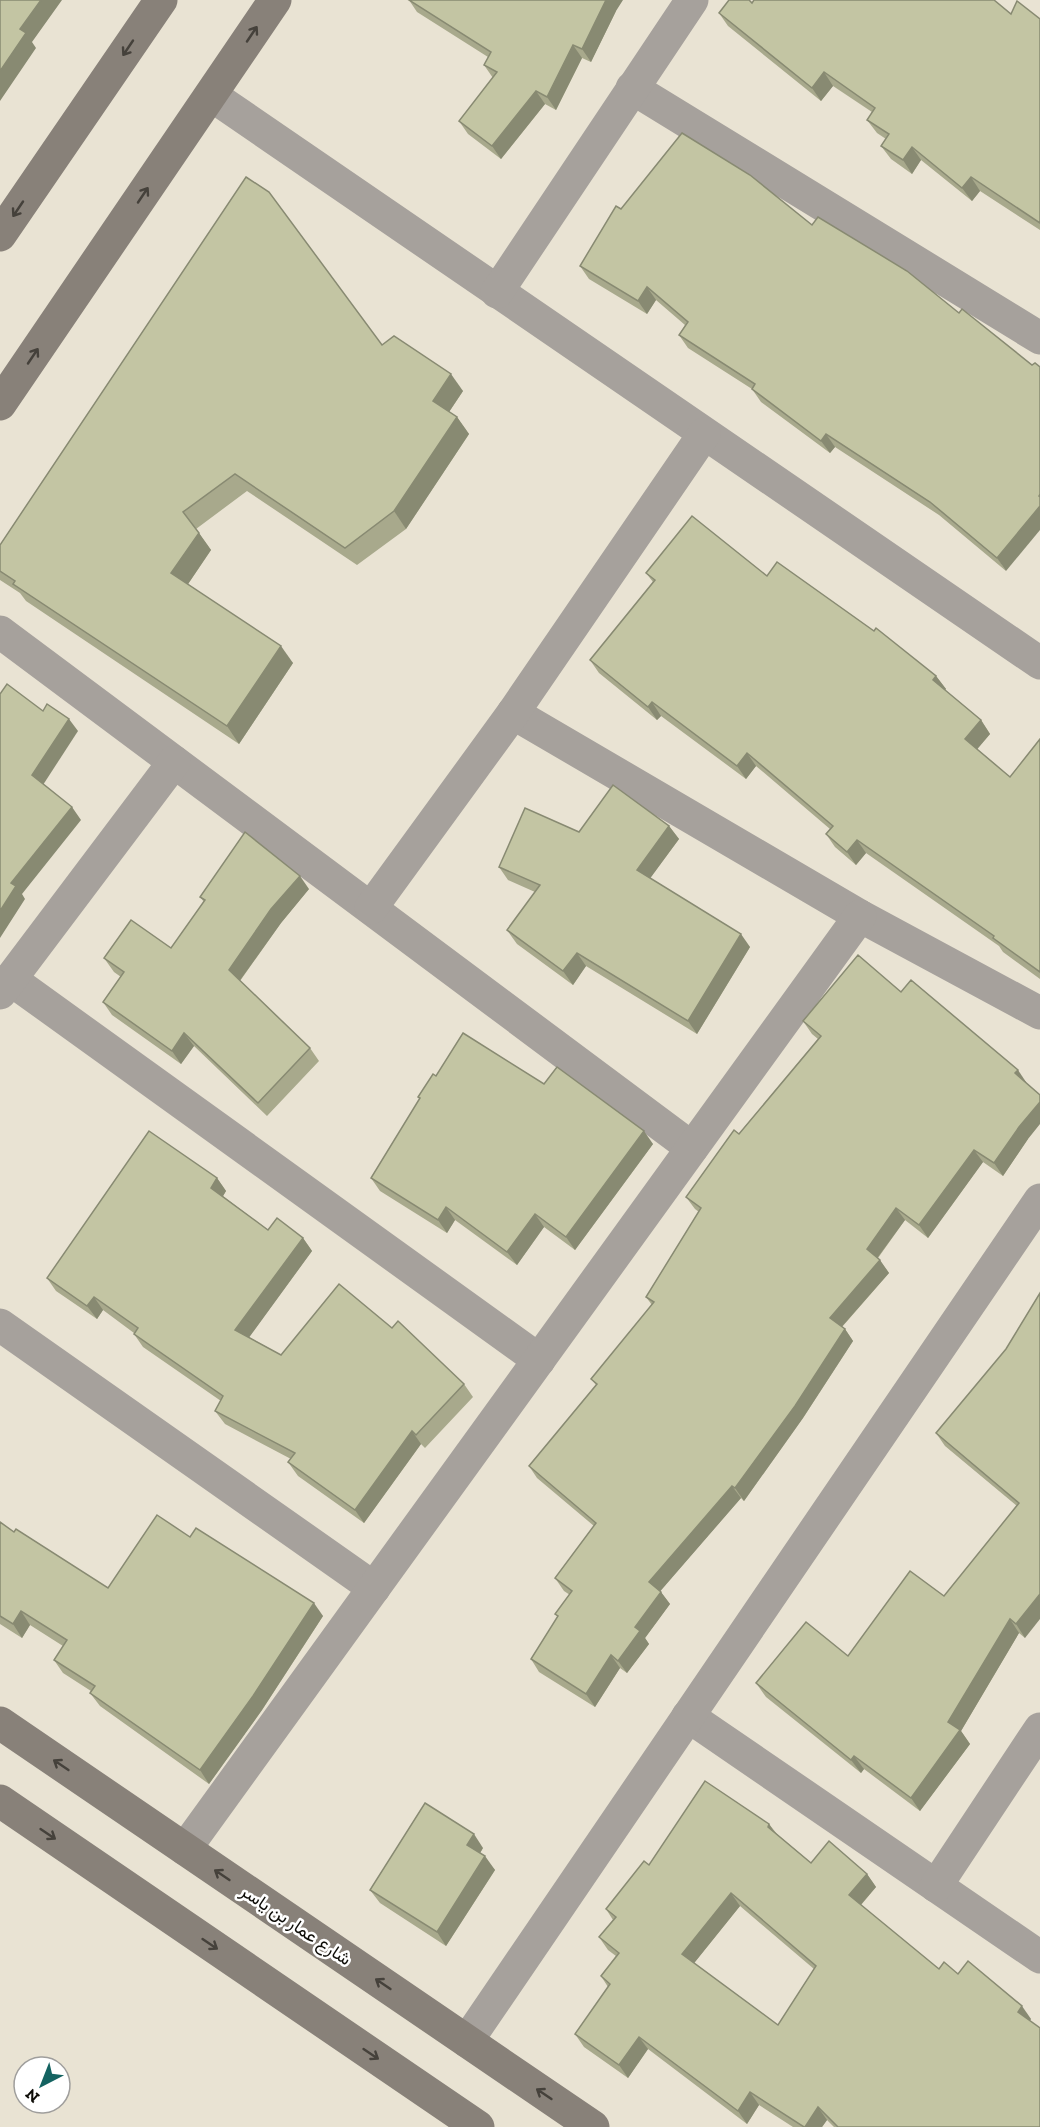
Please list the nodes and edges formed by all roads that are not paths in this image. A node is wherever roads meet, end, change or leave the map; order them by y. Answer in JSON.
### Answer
{"nodes":[{"id":1,"x":161,"y":0,"type":"edge"},
{"id":2,"x":275,"y":0,"type":"edge"},
{"id":3,"x":692,"y":0,"type":"edge"},
{"id":4,"x":632,"y":88,"type":"junction"},
{"id":5,"x":211,"y":95,"type":"junction"},
{"id":6,"x":0,"y":236,"type":"edge"},
{"id":7,"x":497,"y":292,"type":"junction"},
{"id":8,"x":1040,"y":338,"type":"edge"},
{"id":9,"x":0,"y":404,"type":"edge"},
{"id":10,"x":704,"y":434,"type":"junction"},
{"id":11,"x":0,"y":632,"type":"edge"},
{"id":12,"x":1040,"y":663,"type":"edge"},
{"id":13,"x":513,"y":713,"type":"junction"},
{"id":14,"x":174,"y":762,"type":"junction"},
{"id":15,"x":371,"y":908,"type":"junction"},
{"id":16,"x":860,"y":916,"type":"junction"},
{"id":17,"x":5,"y":986,"type":"edge"},
{"id":18,"x":1040,"y":1013,"type":"edge"},
{"id":19,"x":692,"y":1148,"type":"junction"},
{"id":20,"x":1040,"y":1200,"type":"edge"},
{"id":21,"x":0,"y":1325,"type":"edge"},
{"id":22,"x":539,"y":1360,"type":"junction"},
{"id":23,"x":374,"y":1588,"type":"junction"},
{"id":24,"x":688,"y":1716,"type":"junction"},
{"id":25,"x":0,"y":1723,"type":"edge"},
{"id":26,"x":1040,"y":1729,"type":"edge"},
{"id":27,"x":0,"y":1801,"type":"edge"},
{"id":28,"x":185,"y":1850,"type":"junction"},
{"id":29,"x":936,"y":1886,"type":"junction"},
{"id":30,"x":1040,"y":1957,"type":"edge"},
{"id":31,"x":467,"y":2041,"type":"junction"},
{"id":32,"x":478,"y":2127,"type":"edge"},
{"id":33,"x":593,"y":2127,"type":"edge"}],
"edges":[{"from":1,"to":6,"type":"street","one_way":true},
{"from":5,"to":2,"type":"street","one_way":true},
{"from":3,"to":4,"type":"street"},
{"from":4,"to":7,"type":"street"},
{"from":4,"to":8,"type":"street"},
{"from":5,"to":7,"type":"street"},
{"from":9,"to":5,"type":"street","one_way":true},
{"from":7,"to":10,"type":"street"},
{"from":10,"to":12,"type":"street"},
{"from":10,"to":13,"type":"street"},
{"from":11,"to":14,"type":"street"},
{"from":13,"to":15,"type":"street"},
{"from":13,"to":16,"type":"street"},
{"from":14,"to":15,"type":"street"},
{"from":14,"to":17,"type":"street"},
{"from":15,"to":19,"type":"street"},
{"from":16,"to":18,"type":"street"},
{"from":16,"to":19,"type":"street"},
{"from":17,"to":22,"type":"street"},
{"from":19,"to":22,"type":"street"},
{"from":20,"to":24,"type":"street"},
{"from":21,"to":23,"type":"street"},
{"from":22,"to":23,"type":"street"},
{"from":23,"to":28,"type":"street"},
{"from":24,"to":29,"type":"street"},
{"from":24,"to":31,"type":"street"},
{"from":28,"to":25,"type":"street","name":"شارع عمار بن ياسر","one_way":true},
{"from":26,"to":29,"type":"street"},
{"from":27,"to":32,"type":"street","one_way":true},
{"from":31,"to":28,"type":"street","name":"شارع عمار بن ياسر","one_way":true},
{"from":29,"to":30,"type":"street"},
{"from":33,"to":31,"type":"street","name":"شارع عمار بن ياسر","one_way":true}]}
